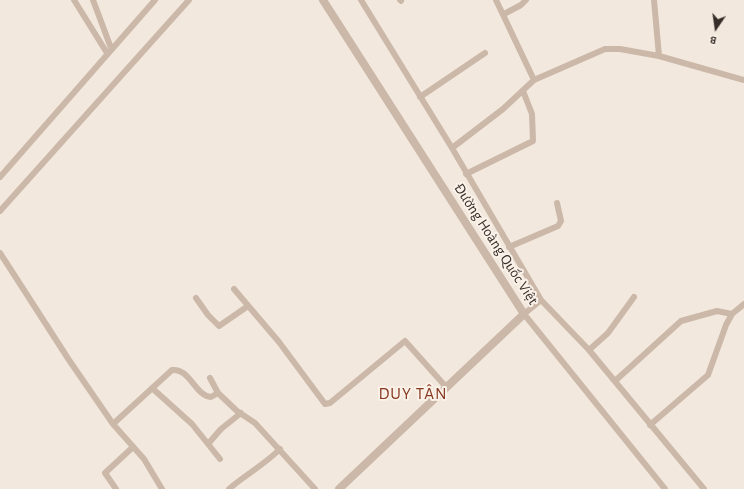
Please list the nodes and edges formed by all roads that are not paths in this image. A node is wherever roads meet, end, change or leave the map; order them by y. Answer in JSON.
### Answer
{"nodes":[{"id":1,"x":74,"y":0,"type":"edge"},
{"id":2,"x":93,"y":0,"type":"edge"},
{"id":3,"x":155,"y":0,"type":"edge"},
{"id":4,"x":189,"y":0,"type":"edge"},
{"id":5,"x":323,"y":0,"type":"edge"},
{"id":6,"x":360,"y":0,"type":"edge"},
{"id":7,"x":496,"y":0,"type":"edge"},
{"id":8,"x":526,"y":0,"type":"edge"},
{"id":9,"x":654,"y":0,"type":"edge"},
{"id":10,"x":504,"y":14,"type":"junction"},
{"id":11,"x":109,"y":51,"type":"junction"},
{"id":12,"x":485,"y":53,"type":"dead end"},
{"id":13,"x":659,"y":56,"type":"junction"},
{"id":14,"x":534,"y":80,"type":"junction"},
{"id":15,"x":744,"y":80,"type":"edge"},
{"id":16,"x":523,"y":91,"type":"junction"},
{"id":17,"x":420,"y":97,"type":"junction"},
{"id":18,"x":452,"y":148,"type":"junction"},
{"id":19,"x":466,"y":174,"type":"junction"},
{"id":20,"x":0,"y":176,"type":"edge"},
{"id":21,"x":557,"y":203,"type":"dead end"},
{"id":22,"x":0,"y":210,"type":"edge"},
{"id":23,"x":509,"y":247,"type":"junction"},
{"id":24,"x":0,"y":253,"type":"edge"},
{"id":25,"x":234,"y":289,"type":"dead end"},
{"id":26,"x":634,"y":296,"type":"dead end"},
{"id":27,"x":196,"y":298,"type":"dead end"},
{"id":28,"x":539,"y":302,"type":"junction"},
{"id":29,"x":744,"y":304,"type":"edge"},
{"id":30,"x":248,"y":306,"type":"junction"},
{"id":31,"x":527,"y":313,"type":"junction"},
{"id":32,"x":732,"y":314,"type":"junction"},
{"id":33,"x":589,"y":350,"type":"junction"},
{"id":34,"x":210,"y":378,"type":"dead end"},
{"id":35,"x":615,"y":381,"type":"junction"},
{"id":36,"x":152,"y":388,"type":"junction"},
{"id":37,"x":447,"y":388,"type":"junction"},
{"id":38,"x":218,"y":393,"type":"junction"},
{"id":39,"x":241,"y":413,"type":"junction"},
{"id":40,"x":114,"y":424,"type":"junction"},
{"id":41,"x":650,"y":425,"type":"junction"},
{"id":42,"x":208,"y":444,"type":"junction"},
{"id":43,"x":132,"y":447,"type":"junction"},
{"id":44,"x":280,"y":449,"type":"junction"},
{"id":45,"x":220,"y":459,"type":"dead end"},
{"id":46,"x":116,"y":489,"type":"edge"},
{"id":47,"x":162,"y":489,"type":"edge"},
{"id":48,"x":228,"y":489,"type":"edge"},
{"id":49,"x":315,"y":489,"type":"edge"},
{"id":50,"x":340,"y":489,"type":"edge"},
{"id":51,"x":665,"y":489,"type":"edge"},
{"id":52,"x":704,"y":489,"type":"edge"}],
"edges":[{"from":1,"to":11,"type":"street"},
{"from":2,"to":11,"type":"street"},
{"from":3,"to":11,"type":"street"},
{"from":4,"to":22,"type":"street"},
{"from":5,"to":31,"type":"street","name":"Đường Hoàng Quốc Việt"},
{"from":6,"to":17,"type":"street"},
{"from":7,"to":10,"type":"street"},
{"from":8,"to":10,"type":"street"},
{"from":9,"to":13,"type":"street"},
{"from":10,"to":14,"type":"street"},
{"from":11,"to":20,"type":"street"},
{"from":12,"to":17,"type":"street"},
{"from":13,"to":14,"type":"street"},
{"from":13,"to":15,"type":"street"},
{"from":14,"to":16,"type":"street"},
{"from":16,"to":18,"type":"street"},
{"from":16,"to":19,"type":"street"},
{"from":17,"to":18,"type":"street"},
{"from":18,"to":19,"type":"street"},
{"from":19,"to":23,"type":"street"},
{"from":21,"to":23,"type":"street"},
{"from":23,"to":28,"type":"street"},
{"from":24,"to":40,"type":"street"},
{"from":25,"to":30,"type":"street"},
{"from":26,"to":33,"type":"street"},
{"from":27,"to":30,"type":"street"},
{"from":28,"to":31,"type":"street"},
{"from":28,"to":33,"type":"street"},
{"from":29,"to":32,"type":"street"},
{"from":30,"to":37,"type":"street"},
{"from":31,"to":37,"type":"street"},
{"from":31,"to":51,"type":"street","name":"Đường Hoàng Quốc Việt"},
{"from":32,"to":35,"type":"street"},
{"from":32,"to":41,"type":"street"},
{"from":33,"to":35,"type":"street"},
{"from":34,"to":38,"type":"street"},
{"from":35,"to":41,"type":"street"},
{"from":36,"to":38,"type":"street"},
{"from":36,"to":40,"type":"street"},
{"from":36,"to":42,"type":"street"},
{"from":37,"to":50,"type":"street"},
{"from":38,"to":39,"type":"street"},
{"from":39,"to":42,"type":"street"},
{"from":39,"to":44,"type":"street"},
{"from":40,"to":43,"type":"street"},
{"from":41,"to":52,"type":"street"},
{"from":42,"to":45,"type":"street"},
{"from":43,"to":46,"type":"street"},
{"from":43,"to":47,"type":"street"},
{"from":44,"to":48,"type":"street"},
{"from":44,"to":49,"type":"street"}]}
